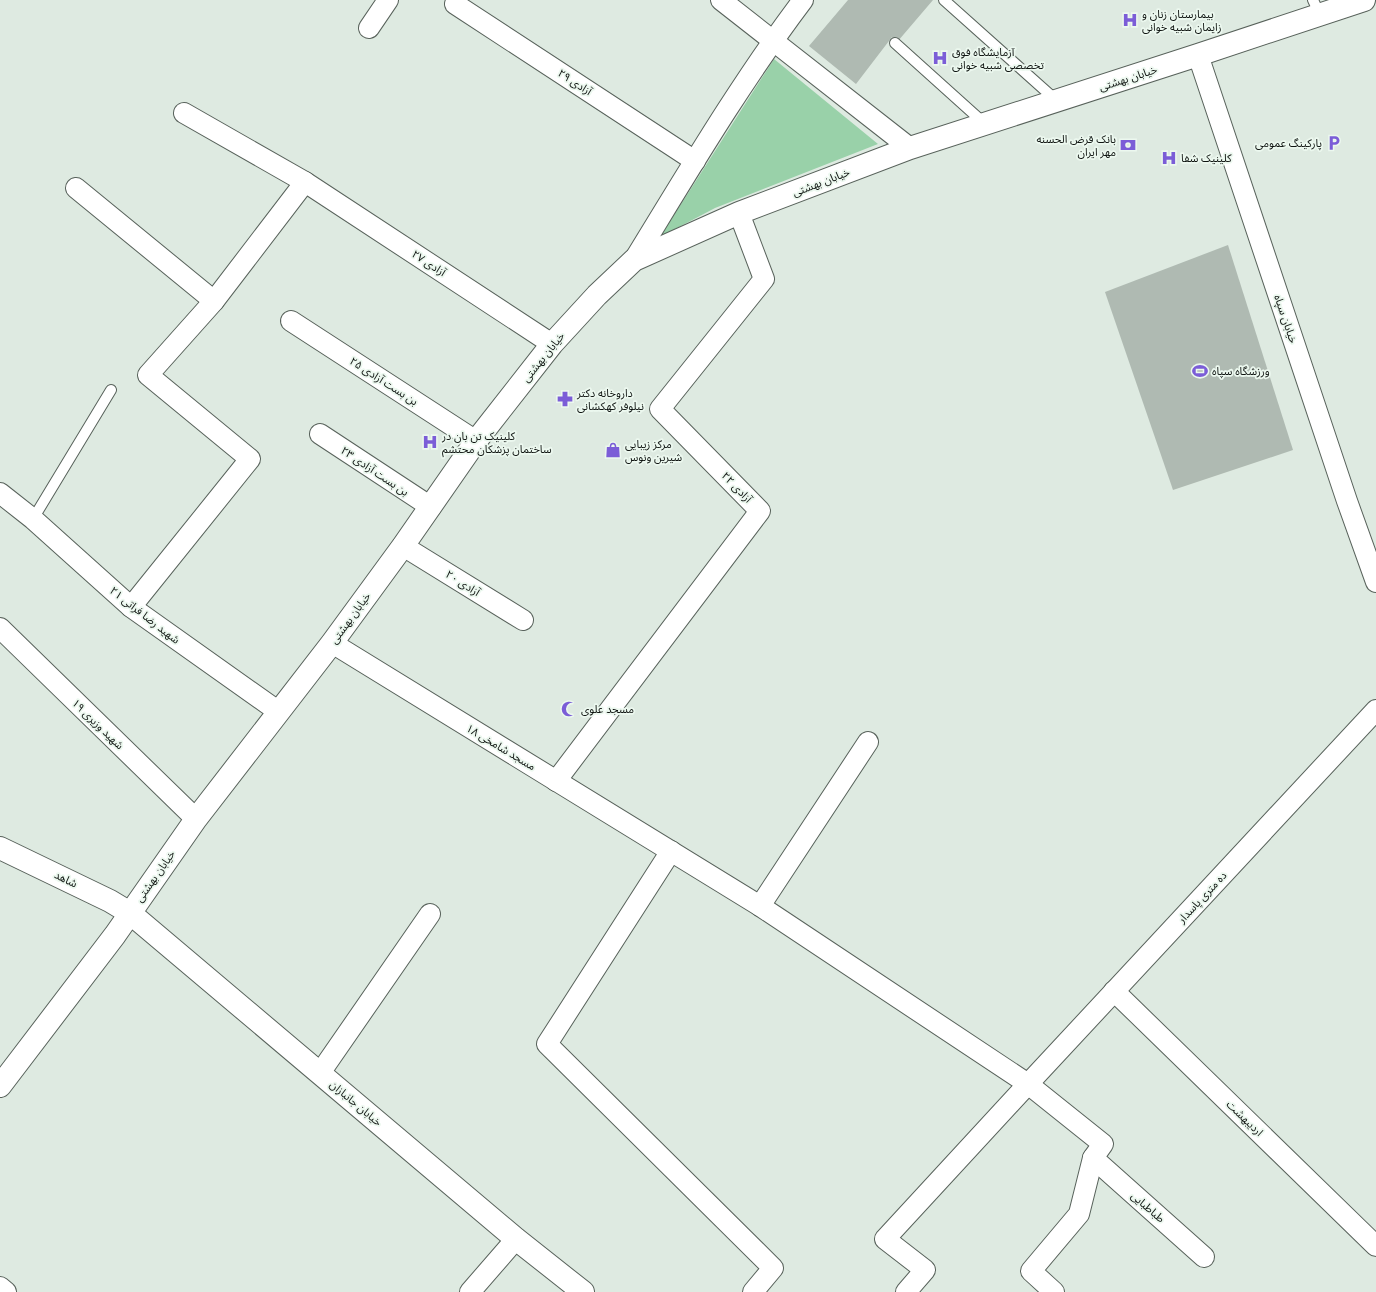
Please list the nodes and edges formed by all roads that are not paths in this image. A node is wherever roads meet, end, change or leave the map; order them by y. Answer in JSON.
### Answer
{"nodes":[{"id":1,"x":388,"y":0,"type":"edge"},
{"id":2,"x":721,"y":0,"type":"edge"},
{"id":3,"x":803,"y":0,"type":"edge"},
{"id":4,"x":944,"y":0,"type":"edge"},
{"id":5,"x":1364,"y":0,"type":"edge"},
{"id":6,"x":455,"y":4,"type":"dead end"},
{"id":7,"x":1317,"y":7,"type":"edge"},
{"id":8,"x":369,"y":28,"type":"dead end"},
{"id":9,"x":773,"y":40,"type":"junction"},
{"id":10,"x":895,"y":43,"type":"dead end"},
{"id":11,"x":1198,"y":55,"type":"junction"},
{"id":12,"x":1057,"y":100,"type":"junction"},
{"id":13,"x":184,"y":113,"type":"dead end"},
{"id":14,"x":984,"y":124,"type":"junction"},
{"id":15,"x":910,"y":148,"type":"junction"},
{"id":16,"x":694,"y":161,"type":"junction"},
{"id":17,"x":305,"y":182,"type":"junction"},
{"id":18,"x":76,"y":188,"type":"dead end"},
{"id":19,"x":739,"y":212,"type":"junction"},
{"id":20,"x":634,"y":260,"type":"junction"},
{"id":21,"x":214,"y":301,"type":"junction"},
{"id":22,"x":291,"y":321,"type":"dead end"},
{"id":23,"x":552,"y":344,"type":"junction"},
{"id":24,"x":111,"y":390,"type":"dead end"},
{"id":25,"x":320,"y":434,"type":"dead end"},
{"id":26,"x":476,"y":441,"type":"junction"},
{"id":27,"x":0,"y":493,"type":"edge"},
{"id":28,"x":430,"y":507,"type":"junction"},
{"id":29,"x":33,"y":519,"type":"junction"},
{"id":30,"x":403,"y":546,"type":"junction"},
{"id":31,"x":1376,"y":582,"type":"edge"},
{"id":32,"x":131,"y":607,"type":"junction"},
{"id":33,"x":523,"y":620,"type":"dead end"},
{"id":34,"x":0,"y":628,"type":"edge"},
{"id":35,"x":332,"y":643,"type":"junction"},
{"id":36,"x":1376,"y":710,"type":"edge"},
{"id":37,"x":279,"y":712,"type":"junction"},
{"id":38,"x":868,"y":742,"type":"dead end"},
{"id":39,"x":556,"y":781,"type":"junction"},
{"id":40,"x":196,"y":819,"type":"junction"},
{"id":41,"x":0,"y":848,"type":"edge"},
{"id":42,"x":671,"y":851,"type":"junction"},
{"id":43,"x":760,"y":906,"type":"junction"},
{"id":44,"x":130,"y":913,"type":"junction"},
{"id":45,"x":430,"y":914,"type":"dead end"},
{"id":46,"x":1114,"y":990,"type":"junction"},
{"id":47,"x":320,"y":1073,"type":"junction"},
{"id":48,"x":1028,"y":1084,"type":"junction"},
{"id":49,"x":0,"y":1086,"type":"edge"},
{"id":50,"x":1093,"y":1158,"type":"junction"},
{"id":51,"x":516,"y":1239,"type":"junction"},
{"id":52,"x":1376,"y":1246,"type":"edge"},
{"id":53,"x":1204,"y":1256,"type":"dead end"},
{"id":54,"x":0,"y":1287,"type":"edge"},
{"id":55,"x":6,"y":1292,"type":"edge"},
{"id":56,"x":470,"y":1292,"type":"edge"},
{"id":57,"x":583,"y":1292,"type":"edge"},
{"id":58,"x":753,"y":1292,"type":"edge"},
{"id":59,"x":906,"y":1292,"type":"edge"},
{"id":60,"x":1054,"y":1292,"type":"edge"}],
"edges":[{"from":1,"to":8,"type":"street"},
{"from":2,"to":9,"type":"street"},
{"from":3,"to":9,"type":"street"},
{"from":4,"to":12,"type":"lane"},
{"from":5,"to":7,"type":"main road","name":"خیابان بهشتی"},
{"from":6,"to":16,"type":"street","name":"آزادی ۲۹"},
{"from":7,"to":11,"type":"main road","name":"خیابان بهشتی"},
{"from":9,"to":15,"type":"street"},
{"from":9,"to":16,"type":"street"},
{"from":10,"to":14,"type":"lane"},
{"from":11,"to":12,"type":"main road","name":"خیابان بهشتی"},
{"from":11,"to":31,"type":"street","name":"خیابان سپاه"},
{"from":12,"to":14,"type":"main road","name":"خیابان بهشتی"},
{"from":13,"to":17,"type":"street","name":"آزادی ۲۷"},
{"from":14,"to":15,"type":"main road","name":"خیابان بهشتی"},
{"from":15,"to":19,"type":"main road","name":"خیابان بهشتی"},
{"from":16,"to":20,"type":"street"},
{"from":17,"to":21,"type":"street"},
{"from":17,"to":23,"type":"street","name":"آزادی ۲۷"},
{"from":18,"to":21,"type":"street"},
{"from":19,"to":20,"type":"main road","name":"خیابان بهشتی"},
{"from":19,"to":39,"type":"street","name":"آزادی ۲۲"},
{"from":20,"to":23,"type":"main road","name":"خیابان بهشتی"},
{"from":21,"to":32,"type":"street"},
{"from":22,"to":26,"type":"street","name":"بن بست آزادی ۲۵"},
{"from":23,"to":26,"type":"main road","name":"خیابان بهشتی"},
{"from":24,"to":29,"type":"lane"},
{"from":25,"to":28,"type":"street","name":"بن بست آزادی ۲۳"},
{"from":26,"to":28,"type":"main road","name":"خیابان بهشتی"},
{"from":27,"to":29,"type":"street","name":"شهید رضا فراتی ۲۱"},
{"from":28,"to":30,"type":"main road","name":"خیابان بهشتی"},
{"from":29,"to":32,"type":"street","name":"شهید رضا فراتی ۲۱"},
{"from":30,"to":33,"type":"street","name":"آزادی ۲۰"},
{"from":30,"to":35,"type":"main road","name":"خیابان بهشتی"},
{"from":32,"to":37,"type":"street","name":"شهید رضا فراتی ۲۱"},
{"from":34,"to":40,"type":"street","name":"شهید وزیری ۱۹"},
{"from":35,"to":37,"type":"main road","name":"خیابان بهشتی"},
{"from":35,"to":39,"type":"street","name":"مسجد شامخی ۱۸"},
{"from":36,"to":46,"type":"street","name":"ده متری پاسدار"},
{"from":37,"to":40,"type":"main road","name":"خیابان بهشتی"},
{"from":38,"to":43,"type":"street"},
{"from":39,"to":42,"type":"street","name":"مسجد شامخی ۱۸"},
{"from":40,"to":44,"type":"main road","name":"خیابان بهشتی"},
{"from":41,"to":44,"type":"main road","name":"شاهد"},
{"from":42,"to":43,"type":"street","name":"مسجد شامخی ۱۸"},
{"from":42,"to":58,"type":"street"},
{"from":43,"to":48,"type":"street","name":"مسجد شامخی ۱۸"},
{"from":44,"to":47,"type":"main road","name":"خیابان جانبازان"},
{"from":44,"to":49,"type":"main road","name":"خیابان بهشتی"},
{"from":45,"to":47,"type":"street"},
{"from":46,"to":48,"type":"street","name":"ده متری پاسدار"},
{"from":46,"to":52,"type":"street","name":"اردیبهشت"},
{"from":47,"to":51,"type":"main road","name":"خیابان جانبازان"},
{"from":48,"to":50,"type":"street","name":"مسجد شامخی ۱۸"},
{"from":48,"to":59,"type":"street","name":"ده متری پاسدار"},
{"from":50,"to":53,"type":"street","name":"طباطبایی"},
{"from":50,"to":60,"type":"street"},
{"from":51,"to":56,"type":"street"},
{"from":51,"to":57,"type":"main road","name":"خیابان جانبازان"},
{"from":54,"to":55,"type":"street"}]}
